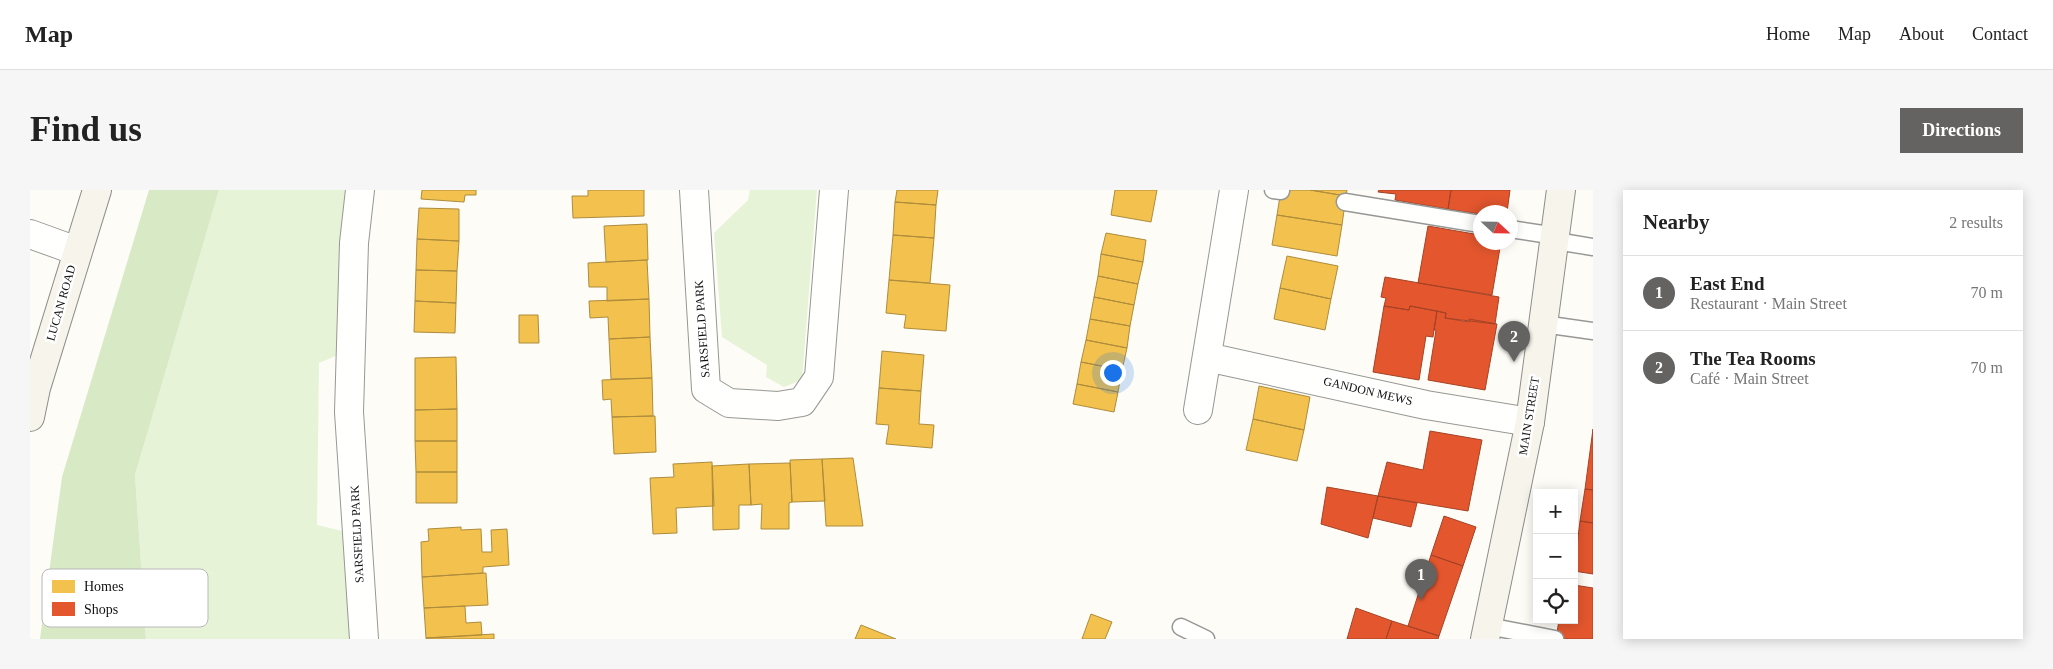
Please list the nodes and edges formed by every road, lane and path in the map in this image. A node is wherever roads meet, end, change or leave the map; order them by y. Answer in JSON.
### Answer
{"nodes":[{"id":1,"x":97,"y":190,"type":"edge"},
{"id":2,"x":360,"y":190,"type":"edge"},
{"id":3,"x":694,"y":190,"type":"edge"},
{"id":4,"x":834,"y":190,"type":"edge"},
{"id":5,"x":1234,"y":190,"type":"edge"},
{"id":6,"x":1561,"y":190,"type":"edge"},
{"id":7,"x":1345,"y":202,"type":"dead end"},
{"id":8,"x":1473,"y":223,"type":"edge"},
{"id":9,"x":1518,"y":231,"type":"edge"},
{"id":10,"x":30,"y":234,"type":"edge"},
{"id":11,"x":1556,"y":239,"type":"junction"},
{"id":12,"x":1593,"y":247,"type":"edge"},
{"id":13,"x":77,"y":251,"type":"junction"},
{"id":14,"x":1543,"y":324,"type":"junction"},
{"id":15,"x":1593,"y":331,"type":"edge"},
{"id":16,"x":1207,"y":356,"type":"junction"},
{"id":17,"x":1198,"y":410,"type":"dead end"},
{"id":18,"x":30,"y":417,"type":"edge"},
{"id":19,"x":1530,"y":422,"type":"junction"},
{"id":20,"x":1181,"y":627,"type":"dead end"},
{"id":21,"x":1487,"y":633,"type":"edge"},
{"id":22,"x":364,"y":639,"type":"edge"},
{"id":23,"x":1206,"y":639,"type":"edge"},
{"id":24,"x":1555,"y":639,"type":"edge"}],
"edges":[{"from":1,"to":13,"type":"main road","name":"LUCAN ROAD"},
{"from":2,"to":22,"type":"street","name":"SARSFIELD PARK"},
{"from":3,"to":4,"type":"street","name":"SARSFIELD PARK"},
{"from":5,"to":16,"type":"street"},
{"from":6,"to":11,"type":"main road","name":"MAIN STREET"},
{"from":7,"to":8,"type":"lane"},
{"from":9,"to":11,"type":"lane"},
{"from":10,"to":13,"type":"street"},
{"from":11,"to":12,"type":"lane"},
{"from":11,"to":14,"type":"main road","name":"MAIN STREET"},
{"from":13,"to":18,"type":"main road","name":"LUCAN ROAD"},
{"from":14,"to":15,"type":"lane"},
{"from":14,"to":19,"type":"main road","name":"MAIN STREET"},
{"from":16,"to":17,"type":"street"},
{"from":16,"to":19,"type":"street","name":"GANDON MEWS"},
{"from":19,"to":21,"type":"main road","name":"MAIN STREET"},
{"from":20,"to":23,"type":"lane"},
{"from":21,"to":24,"type":"lane"}]}
